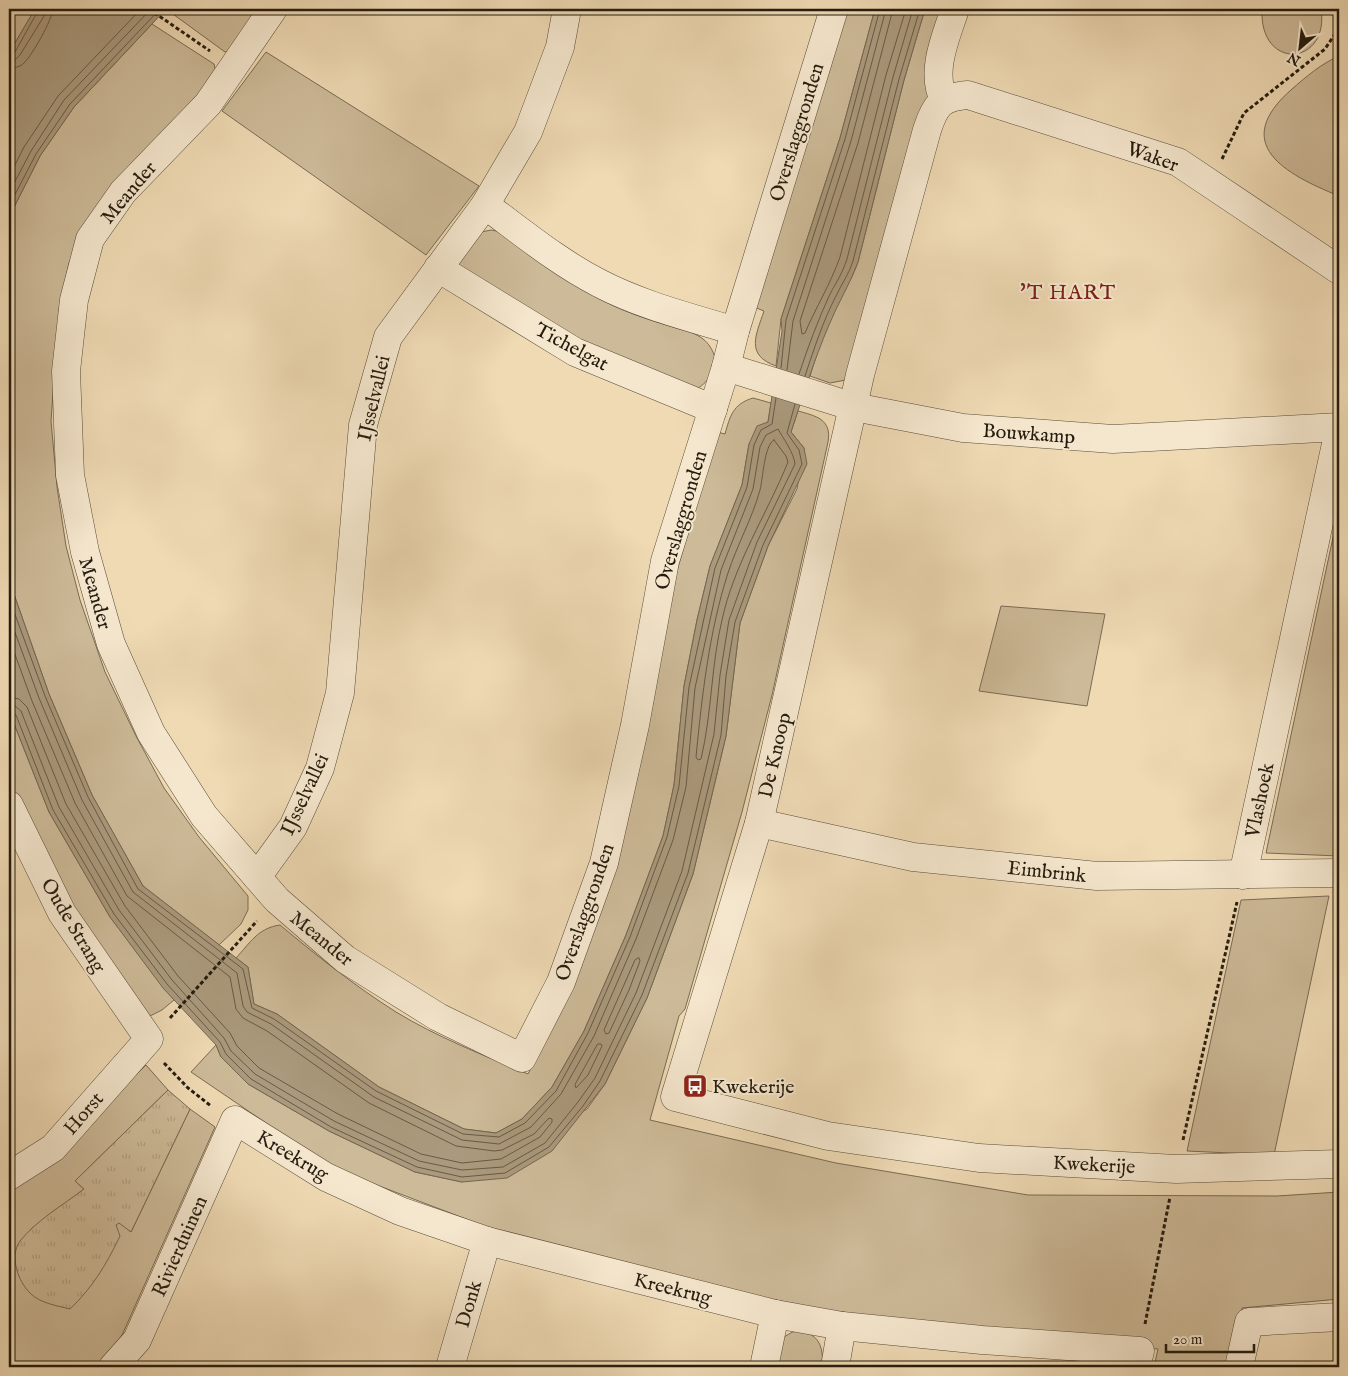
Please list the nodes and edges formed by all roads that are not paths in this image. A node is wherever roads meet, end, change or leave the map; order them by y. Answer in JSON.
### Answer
{"nodes":[{"id":1,"x":272,"y":9,"type":"edge"},
{"id":2,"x":567,"y":9,"type":"edge"},
{"id":3,"x":834,"y":9,"type":"edge"},
{"id":4,"x":955,"y":9,"type":"edge"},
{"id":5,"x":944,"y":100,"type":"junction"},
{"id":6,"x":485,"y":205,"type":"junction"},
{"id":7,"x":438,"y":268,"type":"junction"},
{"id":8,"x":1339,"y":270,"type":"edge"},
{"id":9,"x":735,"y":331,"type":"junction"},
{"id":10,"x":726,"y":367,"type":"junction"},
{"id":11,"x":854,"y":407,"type":"junction"},
{"id":12,"x":713,"y":409,"type":"junction"},
{"id":13,"x":1339,"y":428,"type":"edge"},
{"id":14,"x":9,"y":805,"type":"edge"},
{"id":15,"x":759,"y":823,"type":"junction"},
{"id":16,"x":1339,"y":873,"type":"edge"},
{"id":17,"x":1243,"y":875,"type":"junction"},
{"id":18,"x":257,"y":877,"type":"junction"},
{"id":19,"x":148,"y":1039,"type":"joint"},
{"id":20,"x":522,"y":1058,"type":"joint"},
{"id":21,"x":675,"y":1097,"type":"joint"},
{"id":22,"x":236,"y":1120,"type":"joint"},
{"id":23,"x":1339,"y":1164,"type":"edge"},
{"id":24,"x":9,"y":1176,"type":"edge"},
{"id":25,"x":487,"y":1241,"type":"junction"},
{"id":26,"x":775,"y":1314,"type":"junction"},
{"id":27,"x":1339,"y":1318,"type":"edge"},
{"id":28,"x":842,"y":1326,"type":"junction"},
{"id":29,"x":1138,"y":1359,"type":"edge"},
{"id":30,"x":113,"y":1367,"type":"edge"},
{"id":31,"x":450,"y":1367,"type":"edge"},
{"id":32,"x":764,"y":1367,"type":"edge"},
{"id":33,"x":835,"y":1367,"type":"edge"},
{"id":34,"x":1239,"y":1367,"type":"edge"}],
"edges":[{"from":1,"to":18,"type":"street","name":"Meander"},
{"from":2,"to":6,"type":"street","name":"IJsselvallei"},
{"from":3,"to":9,"type":"street","name":"Overslaggronden"},
{"from":4,"to":5,"type":"street"},
{"from":5,"to":8,"type":"street","name":"Waker"},
{"from":5,"to":11,"type":"street"},
{"from":6,"to":7,"type":"street","name":"IJsselvallei"},
{"from":6,"to":9,"type":"street"},
{"from":7,"to":12,"type":"street","name":"Tichelgat"},
{"from":7,"to":18,"type":"street","name":"IJsselvallei"},
{"from":9,"to":10,"type":"street","name":"Overslaggronden"},
{"from":10,"to":11,"type":"street","name":"Bouwkamp"},
{"from":10,"to":12,"type":"street","name":"Overslaggronden"},
{"from":11,"to":13,"type":"street","name":"Bouwkamp"},
{"from":11,"to":15,"type":"street","name":"De Knoop"},
{"from":12,"to":20,"type":"street","name":"Overslaggronden"},
{"from":13,"to":17,"type":"street","name":"Vlashoek"},
{"from":14,"to":19,"type":"street","name":"Oude Strang"},
{"from":15,"to":17,"type":"street","name":"Eimbrink"},
{"from":15,"to":21,"type":"street","name":"De Knoop"},
{"from":16,"to":17,"type":"street","name":"Eimbrink"},
{"from":18,"to":20,"type":"street","name":"Meander"},
{"from":19,"to":24,"type":"street","name":"Horst"},
{"from":21,"to":23,"type":"street","name":"Kwekerije"},
{"from":22,"to":25,"type":"street","name":"Kreekrug"},
{"from":22,"to":30,"type":"street","name":"Rivierduinen"},
{"from":25,"to":26,"type":"street","name":"Kreekrug"},
{"from":25,"to":31,"type":"street","name":"Donk"},
{"from":26,"to":28,"type":"street","name":"Kreekrug"},
{"from":26,"to":32,"type":"street"},
{"from":27,"to":34,"type":"street"},
{"from":28,"to":29,"type":"street","name":"Kreekrug"},
{"from":28,"to":33,"type":"street"}]}
